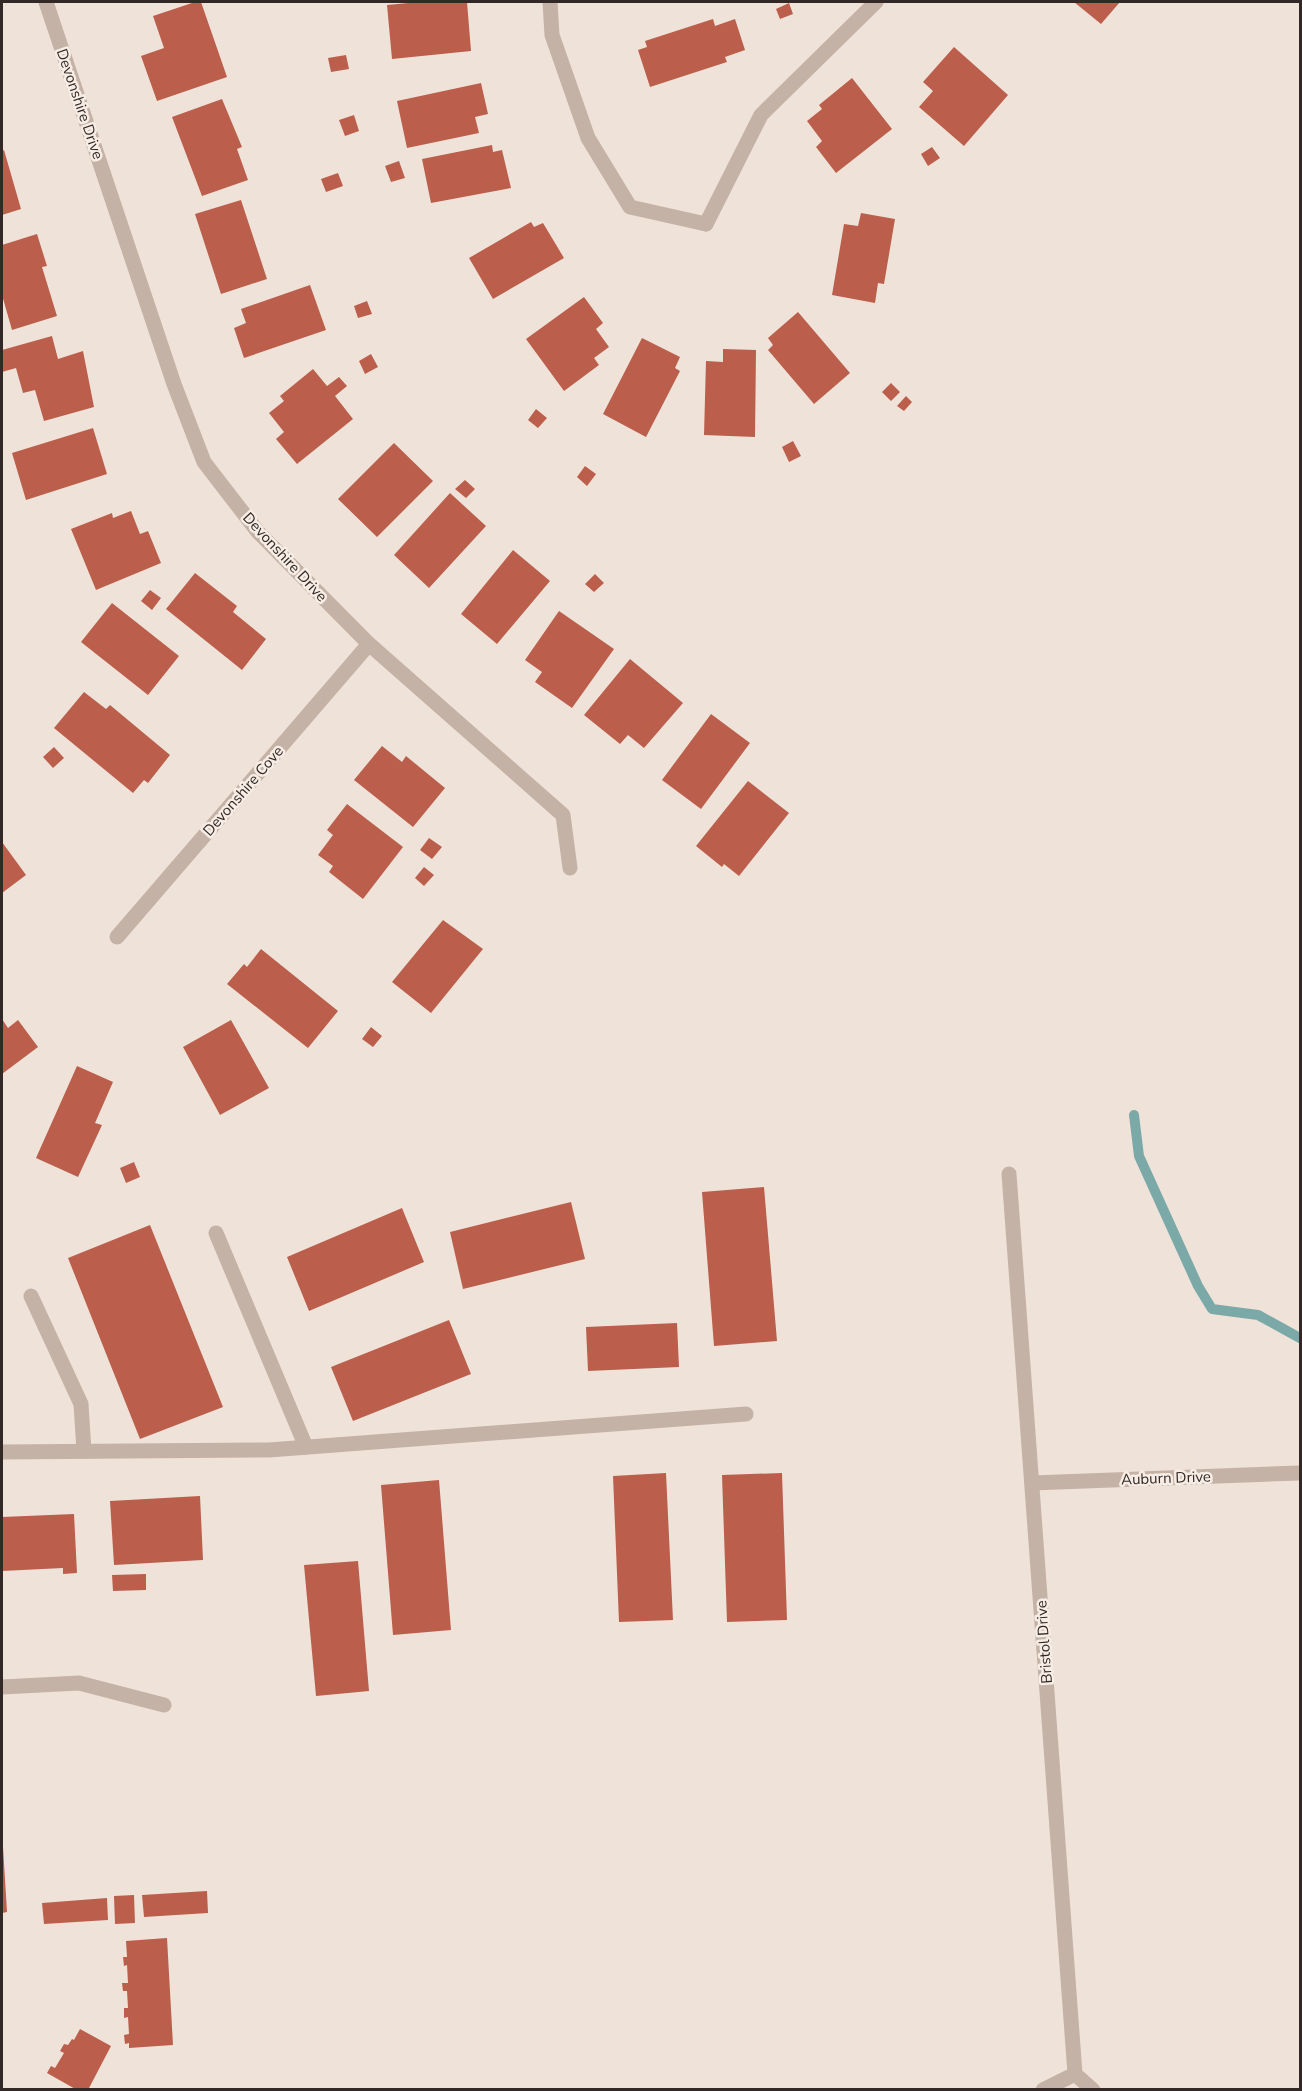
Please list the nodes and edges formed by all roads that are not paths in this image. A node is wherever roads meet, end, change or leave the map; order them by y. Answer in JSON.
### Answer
{"nodes":[{"id":1,"x":46,"y":2,"type":"edge"},
{"id":2,"x":550,"y":2,"type":"edge"},
{"id":3,"x":876,"y":2,"type":"edge"},
{"id":4,"x":369,"y":644,"type":"junction"},
{"id":5,"x":570,"y":868,"type":"dead end"},
{"id":6,"x":117,"y":938,"type":"dead end"},
{"id":7,"x":1009,"y":1174,"type":"dead end"},
{"id":8,"x":216,"y":1233,"type":"dead end"},
{"id":9,"x":31,"y":1296,"type":"dead end"},
{"id":10,"x":746,"y":1414,"type":"dead end"},
{"id":11,"x":306,"y":1447,"type":"junction"},
{"id":12,"x":84,"y":1451,"type":"junction"},
{"id":13,"x":2,"y":1452,"type":"edge"},
{"id":14,"x":1300,"y":1473,"type":"edge"},
{"id":15,"x":1032,"y":1483,"type":"junction"},
{"id":16,"x":2,"y":1687,"type":"edge"},
{"id":17,"x":164,"y":1705,"type":"dead end"},
{"id":18,"x":1075,"y":2074,"type":"junction"},
{"id":19,"x":1042,"y":2090,"type":"edge"},
{"id":20,"x":1093,"y":2090,"type":"edge"}],
"edges":[{"from":1,"to":4,"type":"street","name":"Devonshire Drive"},
{"from":2,"to":3,"type":"street"},
{"from":4,"to":5,"type":"street","name":"Devonshire Drive"},
{"from":4,"to":6,"type":"street","name":"Devonshire Cove"},
{"from":7,"to":15,"type":"street","name":"Bristol Drive"},
{"from":8,"to":11,"type":"street"},
{"from":9,"to":12,"type":"street"},
{"from":10,"to":11,"type":"street"},
{"from":11,"to":12,"type":"street"},
{"from":12,"to":13,"type":"street"},
{"from":14,"to":15,"type":"street","name":"Auburn Drive"},
{"from":15,"to":18,"type":"street","name":"Bristol Drive"},
{"from":16,"to":17,"type":"street"},
{"from":18,"to":19,"type":"street"},
{"from":18,"to":20,"type":"street"}]}
